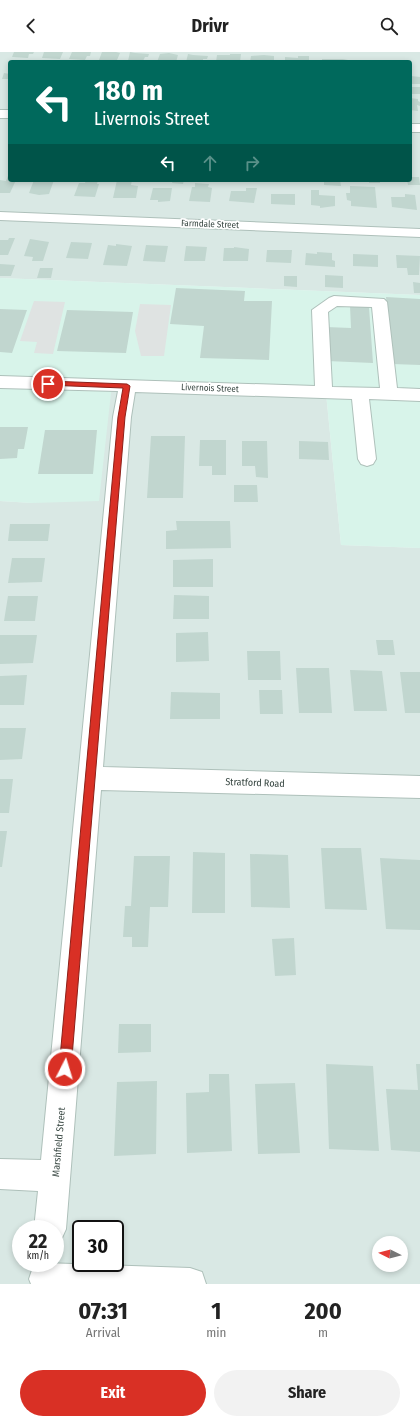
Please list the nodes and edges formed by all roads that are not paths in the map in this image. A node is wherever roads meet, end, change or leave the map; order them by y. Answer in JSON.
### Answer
{"nodes":[{"id":1,"x":0,"y":216,"type":"edge"},
{"id":2,"x":420,"y":233,"type":"edge"},
{"id":3,"x":0,"y":382,"type":"edge"},
{"id":4,"x":127,"y":386,"type":"junction"},
{"id":5,"x":324,"y":392,"type":"junction"},
{"id":6,"x":360,"y":393,"type":"junction"},
{"id":7,"x":389,"y":394,"type":"junction"},
{"id":8,"x":420,"y":395,"type":"edge"},
{"id":9,"x":367,"y":460,"type":"dead end"},
{"id":10,"x":91,"y":778,"type":"junction"},
{"id":11,"x":420,"y":787,"type":"edge"},
{"id":12,"x":0,"y":1174,"type":"edge"},
{"id":13,"x":55,"y":1176,"type":"junction"},
{"id":14,"x":51,"y":1220,"type":"edge"},
{"id":15,"x":46,"y":1275,"type":"edge"},
{"id":16,"x":190,"y":1284,"type":"edge"}],
"edges":[{"from":1,"to":2,"type":"street","name":"Farmdale Street"},
{"from":3,"to":4,"type":"street","name":"Livernois Street"},
{"from":4,"to":5,"type":"street","name":"Livernois Street"},
{"from":4,"to":10,"type":"street","name":"Marshfield Street"},
{"from":5,"to":6,"type":"street","name":"Livernois Street"},
{"from":5,"to":7,"type":"street"},
{"from":6,"to":7,"type":"street","name":"Livernois Street"},
{"from":6,"to":9,"type":"street"},
{"from":7,"to":8,"type":"street","name":"Livernois Street"},
{"from":10,"to":11,"type":"street","name":"Stratford Road"},
{"from":10,"to":13,"type":"street","name":"Marshfield Street"},
{"from":12,"to":13,"type":"street"},
{"from":13,"to":14,"type":"street","name":"Marshfield Street"},
{"from":15,"to":16,"type":"street"}]}
